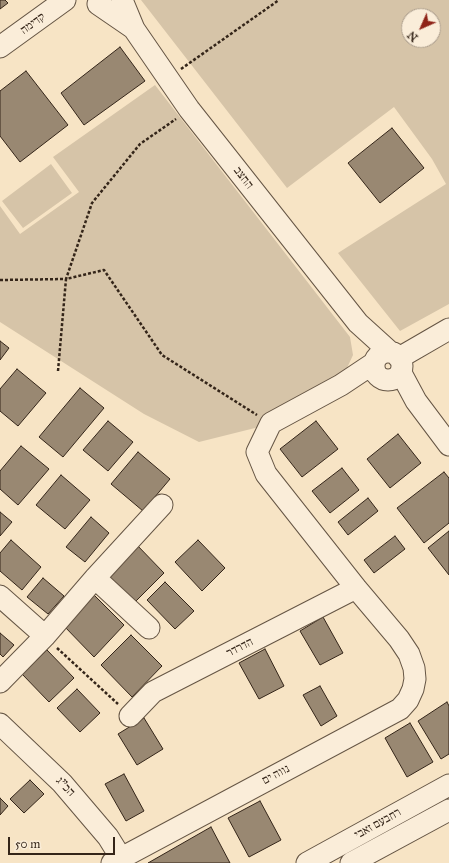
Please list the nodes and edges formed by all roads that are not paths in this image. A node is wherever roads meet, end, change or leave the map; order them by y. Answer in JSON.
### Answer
{"nodes":[{"id":1,"x":65,"y":0,"type":"edge"},
{"id":2,"x":122,"y":0,"type":"edge"},
{"id":3,"x":97,"y":1,"type":"edge"},
{"id":4,"x":134,"y":29,"type":"junction"},
{"id":5,"x":0,"y":47,"type":"edge"},
{"id":6,"x":449,"y":329,"type":"edge"},
{"id":7,"x":387,"y":366,"type":"junction"},
{"id":8,"x":449,"y":445,"type":"edge"},
{"id":9,"x":162,"y":505,"type":"dead end"},
{"id":10,"x":95,"y":578,"type":"junction"},
{"id":11,"x":356,"y":588,"type":"junction"},
{"id":12,"x":0,"y":596,"type":"edge"},
{"id":13,"x":149,"y":628,"type":"dead end"},
{"id":14,"x":45,"y":636,"type":"junction"},
{"id":15,"x":0,"y":682,"type":"edge"},
{"id":16,"x":130,"y":716,"type":"road end"},
{"id":17,"x":0,"y":724,"type":"edge"},
{"id":18,"x":449,"y":785,"type":"edge"},
{"id":19,"x":449,"y":810,"type":"edge"},
{"id":20,"x":116,"y":861,"type":"edge"},
{"id":21,"x":307,"y":863,"type":"edge"},
{"id":22,"x":351,"y":863,"type":"edge"}],
"edges":[{"from":1,"to":5,"type":"street","name":"קדימה"},
{"from":2,"to":4,"type":"street","name":"החצב"},
{"from":3,"to":4,"type":"street","name":"החצב"},
{"from":4,"to":7,"type":"street","name":"החצב"},
{"from":6,"to":7,"type":"street"},
{"from":7,"to":8,"type":"street","name":"החצב"},
{"from":7,"to":11,"type":"street"},
{"from":9,"to":10,"type":"street"},
{"from":10,"to":13,"type":"street"},
{"from":10,"to":14,"type":"street"},
{"from":11,"to":16,"type":"street","name":"הדרדר"},
{"from":11,"to":20,"type":"street","name":"נווה ים"},
{"from":12,"to":14,"type":"street"},
{"from":14,"to":15,"type":"street"},
{"from":17,"to":20,"type":"street","name":"הכ\"ג"},
{"from":18,"to":21,"type":"street","name":"רחבעם זאבי"},
{"from":19,"to":22,"type":"street","name":"רחבעם זאבי"}]}
